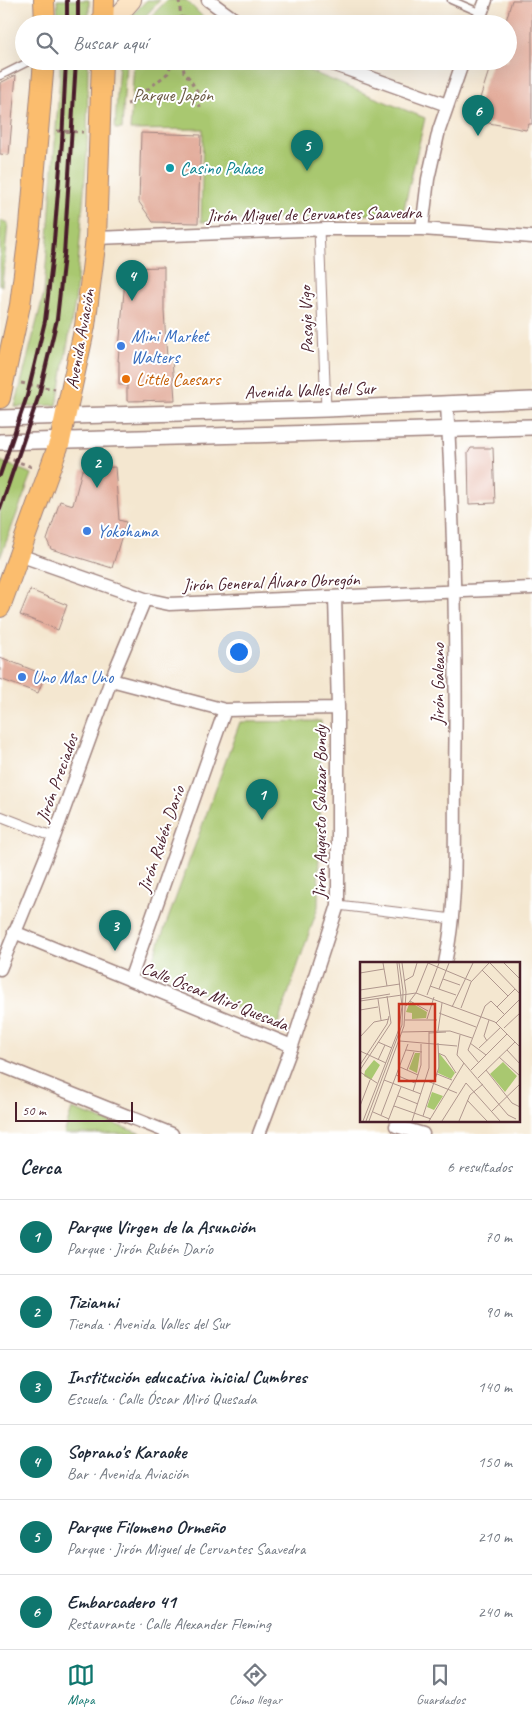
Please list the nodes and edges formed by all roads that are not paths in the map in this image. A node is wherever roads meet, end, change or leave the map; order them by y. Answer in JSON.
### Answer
{"nodes":[{"id":1,"x":44,"y":0,"type":"edge"},
{"id":2,"x":104,"y":0,"type":"edge"},
{"id":3,"x":132,"y":0,"type":"edge"},
{"id":4,"x":208,"y":0,"type":"edge"},
{"id":5,"x":451,"y":0,"type":"edge"},
{"id":6,"x":486,"y":0,"type":"edge"},
{"id":7,"x":45,"y":15,"type":"edge"},
{"id":8,"x":103,"y":15,"type":"edge"},
{"id":9,"x":119,"y":15,"type":"edge"},
{"id":10,"x":229,"y":15,"type":"edge"},
{"id":11,"x":474,"y":15,"type":"edge"},
{"id":12,"x":480,"y":15,"type":"edge"},
{"id":13,"x":15,"y":68,"type":"edge"},
{"id":14,"x":43,"y":70,"type":"edge"},
{"id":15,"x":102,"y":70,"type":"edge"},
{"id":16,"x":349,"y":70,"type":"edge"},
{"id":17,"x":460,"y":70,"type":"edge"},
{"id":18,"x":0,"y":76,"type":"edge"},
{"id":19,"x":447,"y":105,"type":"junction"},
{"id":20,"x":319,"y":229,"type":"junction"},
{"id":21,"x":422,"y":229,"type":"junction"},
{"id":22,"x":532,"y":237,"type":"edge"},
{"id":23,"x":96,"y":238,"type":"junction"},
{"id":24,"x":0,"y":398,"type":"edge"},
{"id":25,"x":532,"y":400,"type":"edge"},
{"id":26,"x":447,"y":404,"type":"junction"},
{"id":27,"x":326,"y":409,"type":"junction"},
{"id":28,"x":66,"y":416,"type":"junction"},
{"id":29,"x":0,"y":418,"type":"edge"},
{"id":30,"x":532,"y":427,"type":"edge"},
{"id":31,"x":448,"y":430,"type":"junction"},
{"id":32,"x":60,"y":441,"type":"junction"},
{"id":33,"x":0,"y":442,"type":"edge"},
{"id":34,"x":19,"y":555,"type":"junction"},
{"id":35,"x":532,"y":588,"type":"edge"},
{"id":36,"x":454,"y":592,"type":"junction"},
{"id":37,"x":334,"y":596,"type":"junction"},
{"id":38,"x":145,"y":599,"type":"junction"},
{"id":39,"x":0,"y":607,"type":"edge"},
{"id":40,"x":111,"y":680,"type":"junction"},
{"id":41,"x":338,"y":708,"type":"junction"},
{"id":42,"x":225,"y":710,"type":"junction"},
{"id":43,"x":0,"y":816,"type":"edge"},
{"id":44,"x":54,"y":837,"type":"junction"},
{"id":45,"x":338,"y":905,"type":"junction"},
{"id":46,"x":453,"y":919,"type":"junction"},
{"id":47,"x":14,"y":932,"type":"junction"},
{"id":48,"x":445,"y":962,"type":"edge"},
{"id":49,"x":0,"y":968,"type":"edge"},
{"id":50,"x":130,"y":980,"type":"junction"},
{"id":51,"x":292,"y":1046,"type":"junction"},
{"id":52,"x":0,"y":1065,"type":"edge"},
{"id":53,"x":396,"y":1127,"type":"edge"},
{"id":54,"x":172,"y":1134,"type":"edge"},
{"id":55,"x":259,"y":1134,"type":"edge"},
{"id":56,"x":423,"y":1134,"type":"edge"}],
"edges":[{"from":1,"to":7,"type":"main road"},
{"from":2,"to":8,"type":"main road"},
{"from":3,"to":9,"type":"main road"},
{"from":4,"to":10,"type":"street"},
{"from":5,"to":11,"type":"lane"},
{"from":6,"to":12,"type":"street"},
{"from":13,"to":18,"type":"lane"},
{"from":14,"to":24,"type":"main road"},
{"from":15,"to":23,"type":"main road","name":"Avenida Aviación"},
{"from":16,"to":19,"type":"street"},
{"from":17,"to":19,"type":"street"},
{"from":19,"to":21,"type":"street"},
{"from":20,"to":21,"type":"street","name":"Jirón Miguel de Cervantes Saavedra"},
{"from":20,"to":23,"type":"street","name":"Jirón Miguel de Cervantes Saavedra"},
{"from":20,"to":27,"type":"street","name":"Pasaje Vigo"},
{"from":21,"to":22,"type":"street","name":"Jirón Miguel de Cervantes Saavedra"},
{"from":23,"to":28,"type":"main road","name":"Avenida Aviación"},
{"from":25,"to":26,"type":"street","name":"Avenida Valles del Sur"},
{"from":26,"to":27,"type":"street","name":"Avenida Valles del Sur"},
{"from":26,"to":31,"type":"street","name":"Jirón Galeano"},
{"from":27,"to":28,"type":"street","name":"Avenida Valles del Sur"},
{"from":28,"to":29,"type":"street","name":"Avenida Valles del Sur"},
{"from":28,"to":32,"type":"main road","name":"Avenida Aviación"},
{"from":30,"to":31,"type":"street"},
{"from":31,"to":32,"type":"street"},
{"from":31,"to":36,"type":"street","name":"Jirón Galeano"},
{"from":32,"to":33,"type":"street"},
{"from":32,"to":34,"type":"main road","name":"Avenida Aviación"},
{"from":34,"to":38,"type":"street","name":"Jirón General Álvaro Obregón"},
{"from":34,"to":39,"type":"main road","name":"Avenida Aviación"},
{"from":35,"to":36,"type":"street","name":"Jirón General Álvaro Obregón"},
{"from":36,"to":37,"type":"street","name":"Jirón General Álvaro Obregón"},
{"from":36,"to":46,"type":"street","name":"Jirón Galeano"},
{"from":37,"to":38,"type":"street","name":"Jirón General Álvaro Obregón"},
{"from":37,"to":41,"type":"street","name":"Jirón Augusto Salazar Bondy"},
{"from":38,"to":40,"type":"street","name":"Jirón Preciados"},
{"from":40,"to":42,"type":"street"},
{"from":40,"to":44,"type":"street","name":"Jirón Preciados"},
{"from":41,"to":42,"type":"street"},
{"from":41,"to":45,"type":"street","name":"Jirón Augusto Salazar Bondy"},
{"from":42,"to":50,"type":"street","name":"Jirón Rubén Darío"},
{"from":43,"to":44,"type":"street"},
{"from":44,"to":47,"type":"street","name":"Jirón Preciados"},
{"from":45,"to":46,"type":"street"},
{"from":45,"to":51,"type":"street","name":"Jirón Augusto Salazar Bondy"},
{"from":46,"to":48,"type":"street","name":"Jirón Galeano"},
{"from":47,"to":49,"type":"street","name":"Jirón Preciados"},
{"from":47,"to":50,"type":"street","name":"Calle Óscar Miró Quesada"},
{"from":50,"to":51,"type":"street","name":"Calle Óscar Miró Quesada"},
{"from":51,"to":55,"type":"street","name":"Jirón Augusto Salazar Bondy"},
{"from":52,"to":54,"type":"street"},
{"from":53,"to":56,"type":"street"}]}
